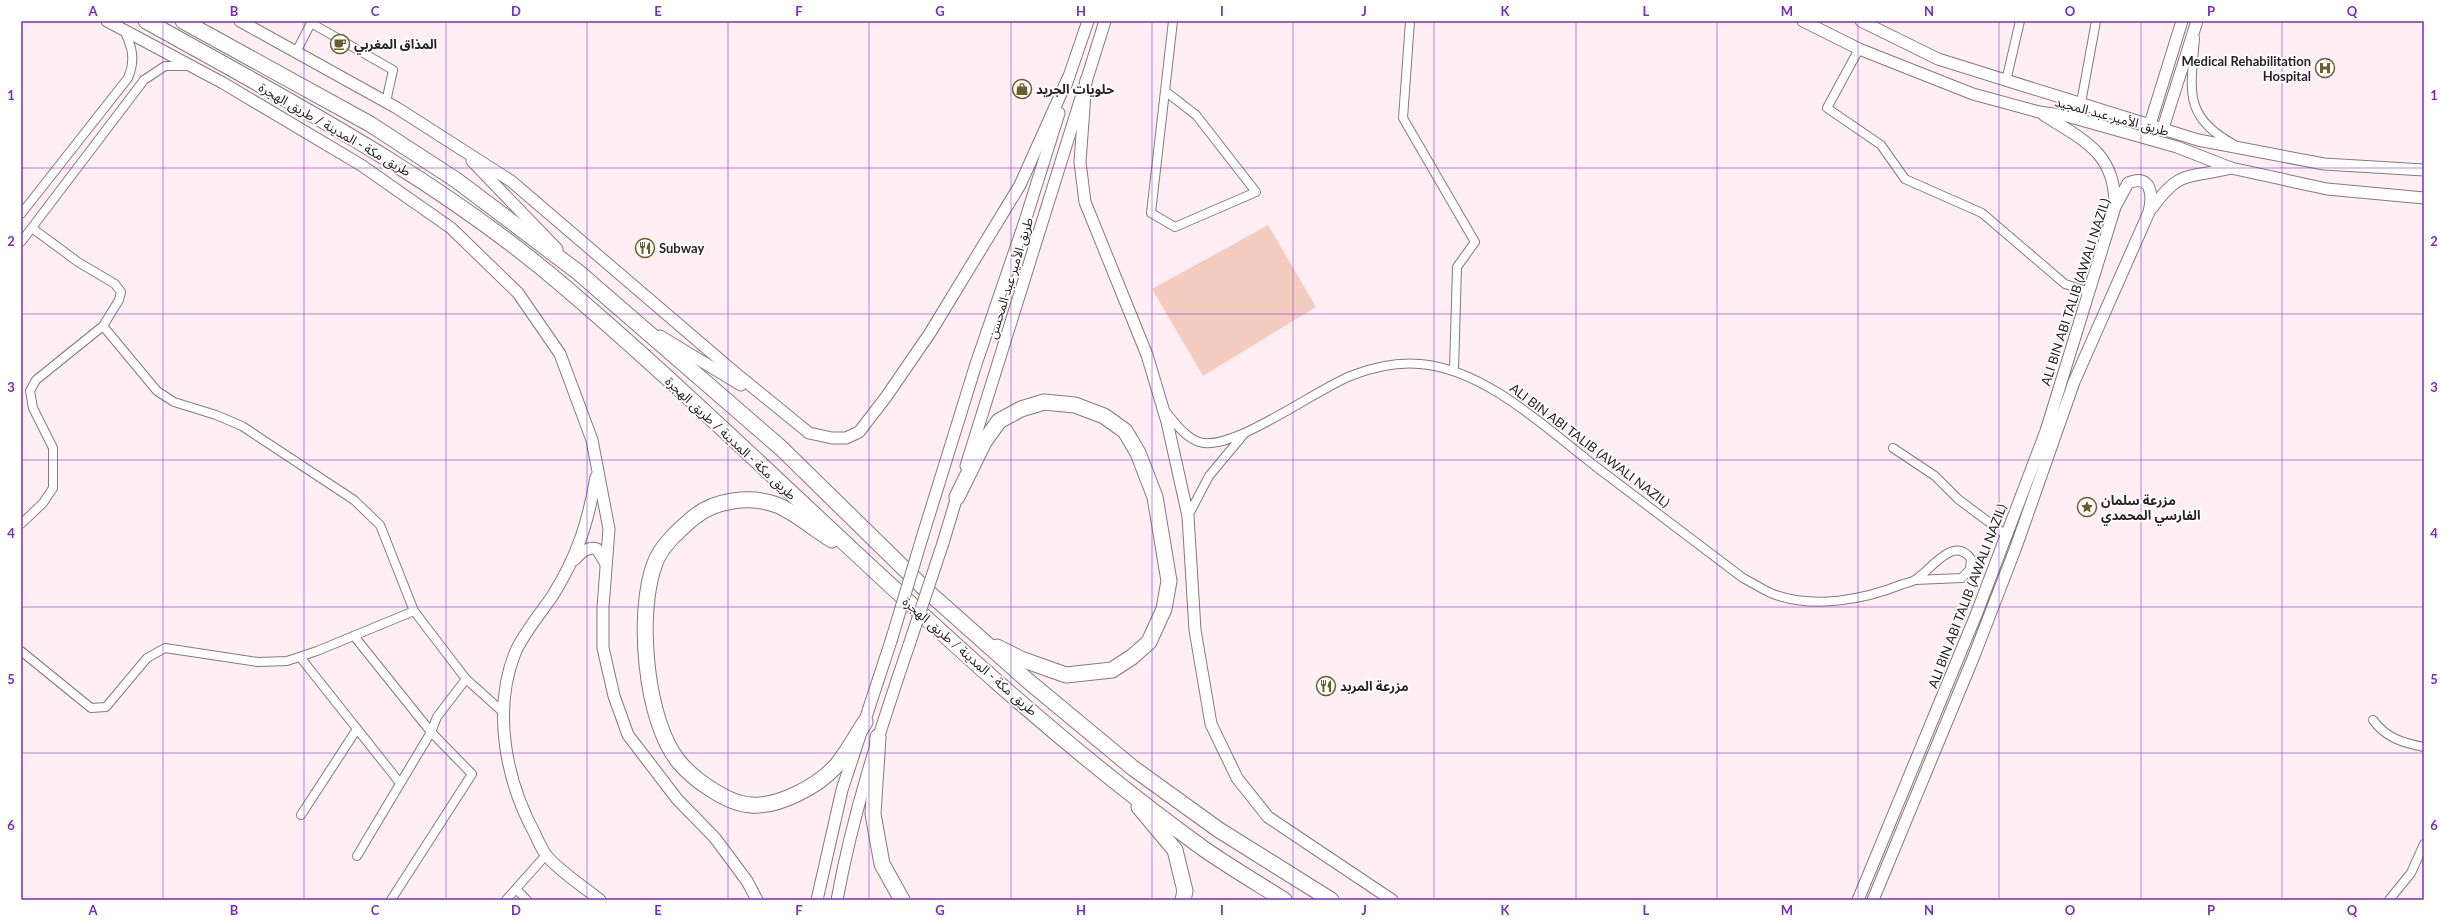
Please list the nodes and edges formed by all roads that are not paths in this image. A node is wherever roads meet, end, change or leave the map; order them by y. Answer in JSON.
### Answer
{"nodes":[{"id":1,"x":107,"y":21,"type":"edge"},
{"id":2,"x":146,"y":21,"type":"edge"},
{"id":3,"x":183,"y":21,"type":"edge"},
{"id":4,"x":240,"y":21,"type":"edge"},
{"id":5,"x":1088,"y":21,"type":"edge"},
{"id":6,"x":1105,"y":21,"type":"edge"},
{"id":7,"x":1173,"y":21,"type":"edge"},
{"id":8,"x":1410,"y":21,"type":"edge"},
{"id":9,"x":1803,"y":21,"type":"edge"},
{"id":10,"x":1861,"y":21,"type":"edge"},
{"id":11,"x":2020,"y":21,"type":"edge"},
{"id":12,"x":2096,"y":21,"type":"edge"},
{"id":13,"x":2182,"y":21,"type":"edge"},
{"id":14,"x":2196,"y":24,"type":"edge"},
{"id":15,"x":124,"y":30,"type":"junction"},
{"id":16,"x":1859,"y":49,"type":"junction"},
{"id":17,"x":296,"y":52,"type":"junction"},
{"id":18,"x":190,"y":66,"type":"junction"},
{"id":19,"x":1068,"y":78,"type":"junction"},
{"id":20,"x":1086,"y":80,"type":"junction"},
{"id":21,"x":2006,"y":81,"type":"junction"},
{"id":22,"x":1165,"y":91,"type":"junction"},
{"id":23,"x":386,"y":102,"type":"junction"},
{"id":24,"x":2081,"y":103,"type":"junction"},
{"id":25,"x":2039,"y":112,"type":"junction"},
{"id":26,"x":2150,"y":124,"type":"junction"},
{"id":27,"x":2163,"y":128,"type":"junction"},
{"id":28,"x":458,"y":147,"type":"junction"},
{"id":29,"x":2242,"y":150,"type":"junction"},
{"id":30,"x":2231,"y":168,"type":"junction"},
{"id":31,"x":2424,"y":170,"type":"edge"},
{"id":32,"x":45,"y":186,"type":"junction"},
{"id":33,"x":57,"y":195,"type":"junction"},
{"id":34,"x":2424,"y":198,"type":"edge"},
{"id":35,"x":2115,"y":207,"type":"junction"},
{"id":36,"x":2149,"y":212,"type":"junction"},
{"id":37,"x":21,"y":214,"type":"edge"},
{"id":38,"x":32,"y":228,"type":"junction"},
{"id":39,"x":21,"y":242,"type":"edge"},
{"id":40,"x":578,"y":272,"type":"junction"},
{"id":41,"x":2090,"y":292,"type":"junction"},
{"id":42,"x":636,"y":321,"type":"junction"},
{"id":43,"x":103,"y":326,"type":"junction"},
{"id":44,"x":1454,"y":370,"type":"junction"},
{"id":45,"x":779,"y":409,"type":"junction"},
{"id":46,"x":1163,"y":409,"type":"junction"},
{"id":47,"x":1244,"y":434,"type":"junction"},
{"id":48,"x":1893,"y":448,"type":"dead end"},
{"id":49,"x":597,"y":470,"type":"junction"},
{"id":50,"x":957,"y":497,"type":"junction"},
{"id":51,"x":1188,"y":516,"type":"junction"},
{"id":52,"x":21,"y":524,"type":"edge"},
{"id":53,"x":2006,"y":535,"type":"junction"},
{"id":54,"x":572,"y":560,"type":"junction"},
{"id":55,"x":865,"y":561,"type":"junction"},
{"id":56,"x":606,"y":564,"type":"junction"},
{"id":57,"x":1915,"y":580,"type":"junction"},
{"id":58,"x":414,"y":610,"type":"junction"},
{"id":59,"x":354,"y":636,"type":"junction"},
{"id":60,"x":979,"y":638,"type":"junction"},
{"id":61,"x":21,"y":651,"type":"edge"},
{"id":62,"x":300,"y":657,"type":"junction"},
{"id":63,"x":466,"y":679,"type":"junction"},
{"id":64,"x":504,"y":713,"type":"junction"},
{"id":65,"x":2373,"y":720,"type":"dead end"},
{"id":66,"x":865,"y":722,"type":"junction"},
{"id":67,"x":357,"y":729,"type":"junction"},
{"id":68,"x":432,"y":732,"type":"junction"},
{"id":69,"x":878,"y":737,"type":"junction"},
{"id":70,"x":2424,"y":747,"type":"edge"},
{"id":71,"x":400,"y":783,"type":"junction"},
{"id":72,"x":1123,"y":787,"type":"junction"},
{"id":73,"x":301,"y":815,"type":"dead end"},
{"id":74,"x":2424,"y":844,"type":"edge"},
{"id":75,"x":546,"y":855,"type":"junction"},
{"id":76,"x":357,"y":856,"type":"dead end"},
{"id":77,"x":516,"y":889,"type":"junction"},
{"id":78,"x":2391,"y":899,"type":"edge"},
{"id":79,"x":391,"y":900,"type":"edge"},
{"id":80,"x":506,"y":900,"type":"edge"},
{"id":81,"x":527,"y":900,"type":"edge"},
{"id":82,"x":598,"y":900,"type":"edge"},
{"id":83,"x":757,"y":900,"type":"edge"},
{"id":84,"x":817,"y":900,"type":"edge"},
{"id":85,"x":837,"y":900,"type":"edge"},
{"id":86,"x":902,"y":900,"type":"edge"},
{"id":87,"x":1183,"y":900,"type":"edge"},
{"id":88,"x":1284,"y":900,"type":"edge"},
{"id":89,"x":1331,"y":900,"type":"edge"},
{"id":90,"x":1392,"y":900,"type":"edge"},
{"id":91,"x":1858,"y":900,"type":"edge"},
{"id":92,"x":1873,"y":900,"type":"edge"}],
"edges":[{"from":1,"to":15,"type":"main road"},
{"from":2,"to":55,"type":"highway","name":"طريق مكة - المدينة / طريق الهجرة"},
{"from":3,"to":40,"type":"highway","name":"طريق مكة - المدينة / طريق الهجرة"},
{"from":4,"to":17,"type":"main road"},
{"from":5,"to":19,"type":"main road","name":"طريق الأمير عبد المحسن"},
{"from":6,"to":20,"type":"main road","name":"طريق الأمير عبد المحسن"},
{"from":7,"to":22,"type":"street"},
{"from":8,"to":44,"type":"street"},
{"from":9,"to":16,"type":"main road","name":"طريق الأمير عبد المجيد"},
{"from":10,"to":21,"type":"main road","name":"طريق الأمير عبد المجيد"},
{"from":11,"to":21,"type":"street"},
{"from":12,"to":24,"type":"street"},
{"from":13,"to":26,"type":"main road"},
{"from":14,"to":27,"type":"main road"},
{"from":14,"to":29,"type":"street"},
{"from":15,"to":18,"type":"main road"},
{"from":15,"to":32,"type":"street"},
{"from":16,"to":25,"type":"main road","name":"طريق الأمير عبد المجيد"},
{"from":16,"to":41,"type":"street"},
{"from":17,"to":23,"type":"main road"},
{"from":17,"to":23,"type":"street"},
{"from":18,"to":33,"type":"street"},
{"from":18,"to":49,"type":"main road"},
{"from":19,"to":45,"type":"main road"},
{"from":19,"to":66,"type":"main road","name":"طريق الأمير عبد المحسن","bridge":true},
{"from":20,"to":46,"type":"main road"},
{"from":20,"to":50,"type":"main road","name":"طريق الأمير عبد المحسن"},
{"from":21,"to":24,"type":"main road","name":"طريق الأمير عبد المجيد"},
{"from":22,"to":22,"type":"street"},
{"from":23,"to":28,"type":"main road"},
{"from":24,"to":26,"type":"main road","name":"طريق الأمير عبد المجيد"},
{"from":25,"to":30,"type":"main road","name":"طريق الأمير عبد المجيد"},
{"from":25,"to":35,"type":"main road"},
{"from":26,"to":27,"type":"main road","name":"طريق الأمير عبد المجيد"},
{"from":27,"to":29,"type":"main road","name":"طريق الأمير عبد المجيد"},
{"from":28,"to":40,"type":"main road"},
{"from":28,"to":45,"type":"main road"},
{"from":29,"to":31,"type":"main road","name":"طريق الأمير عبد المجيد"},
{"from":30,"to":34,"type":"main road","name":"طريق الأمير عبد المجيد"},
{"from":30,"to":36,"type":"main road"},
{"from":32,"to":33,"type":"street"},
{"from":32,"to":37,"type":"street"},
{"from":33,"to":38,"type":"street"},
{"from":35,"to":36,"type":"main road","name":"ALI BIN ABI TALIB (AWALI NAZIL)"},
{"from":35,"to":41,"type":"main road","name":"ALI BIN ABI TALIB (AWALI NAZIL)"},
{"from":36,"to":92,"type":"main road","name":"ALI BIN ABI TALIB (AWALI NAZIL)"},
{"from":38,"to":39,"type":"street"},
{"from":38,"to":43,"type":"street"},
{"from":40,"to":42,"type":"highway","name":"طريق مكة - المدينة / طريق الهجرة"},
{"from":41,"to":53,"type":"main road","name":"ALI BIN ABI TALIB (AWALI NAZIL)"},
{"from":42,"to":45,"type":"main road"},
{"from":42,"to":60,"type":"highway","name":"طريق مكة - المدينة / طريق الهجرة"},
{"from":43,"to":52,"type":"street"},
{"from":43,"to":58,"type":"street"},
{"from":44,"to":47,"type":"street","name":"ALI BIN ABI TALIB (AWALI NAZIL)"},
{"from":44,"to":57,"type":"street","name":"ALI BIN ABI TALIB (AWALI NAZIL)"},
{"from":46,"to":47,"type":"street"},
{"from":46,"to":51,"type":"main road"},
{"from":47,"to":51,"type":"street"},
{"from":48,"to":53,"type":"street"},
{"from":49,"to":54,"type":"main road"},
{"from":49,"to":56,"type":"main road"},
{"from":50,"to":60,"type":"highway"},
{"from":50,"to":69,"type":"main road","name":"طريق الأمير عبد المحسن","bridge":true},
{"from":51,"to":90,"type":"main road"},
{"from":53,"to":91,"type":"main road","name":"ALI BIN ABI TALIB (AWALI NAZIL)"},
{"from":54,"to":56,"type":"main road"},
{"from":54,"to":64,"type":"main road"},
{"from":55,"to":66,"type":"highway"},
{"from":55,"to":72,"type":"highway","name":"طريق مكة - المدينة / طريق الهجرة"},
{"from":56,"to":83,"type":"main road"},
{"from":57,"to":57,"type":"street","name":"ALI BIN ABI TALIB (AWALI NAZIL)"},
{"from":58,"to":59,"type":"street"},
{"from":58,"to":63,"type":"street"},
{"from":59,"to":62,"type":"street"},
{"from":59,"to":68,"type":"street"},
{"from":60,"to":89,"type":"highway","name":"طريق مكة - المدينة / طريق الهجرة"},
{"from":61,"to":62,"type":"street"},
{"from":62,"to":67,"type":"street"},
{"from":63,"to":64,"type":"street"},
{"from":63,"to":68,"type":"street"},
{"from":64,"to":75,"type":"main road"},
{"from":65,"to":70,"type":"street"},
{"from":66,"to":84,"type":"main road","name":"طريق الأمير عبد المحسن"},
{"from":67,"to":71,"type":"street"},
{"from":67,"to":73,"type":"street"},
{"from":68,"to":71,"type":"street"},
{"from":68,"to":79,"type":"street"},
{"from":69,"to":85,"type":"main road","name":"طريق الأمير عبد المحسن"},
{"from":69,"to":86,"type":"highway"},
{"from":71,"to":76,"type":"street"},
{"from":72,"to":87,"type":"highway"},
{"from":72,"to":88,"type":"highway","name":"طريق مكة - المدينة / طريق الهجرة"},
{"from":74,"to":78,"type":"street"},
{"from":75,"to":77,"type":"street"},
{"from":75,"to":82,"type":"main road"},
{"from":77,"to":80,"type":"street"},
{"from":77,"to":81,"type":"street"}]}
